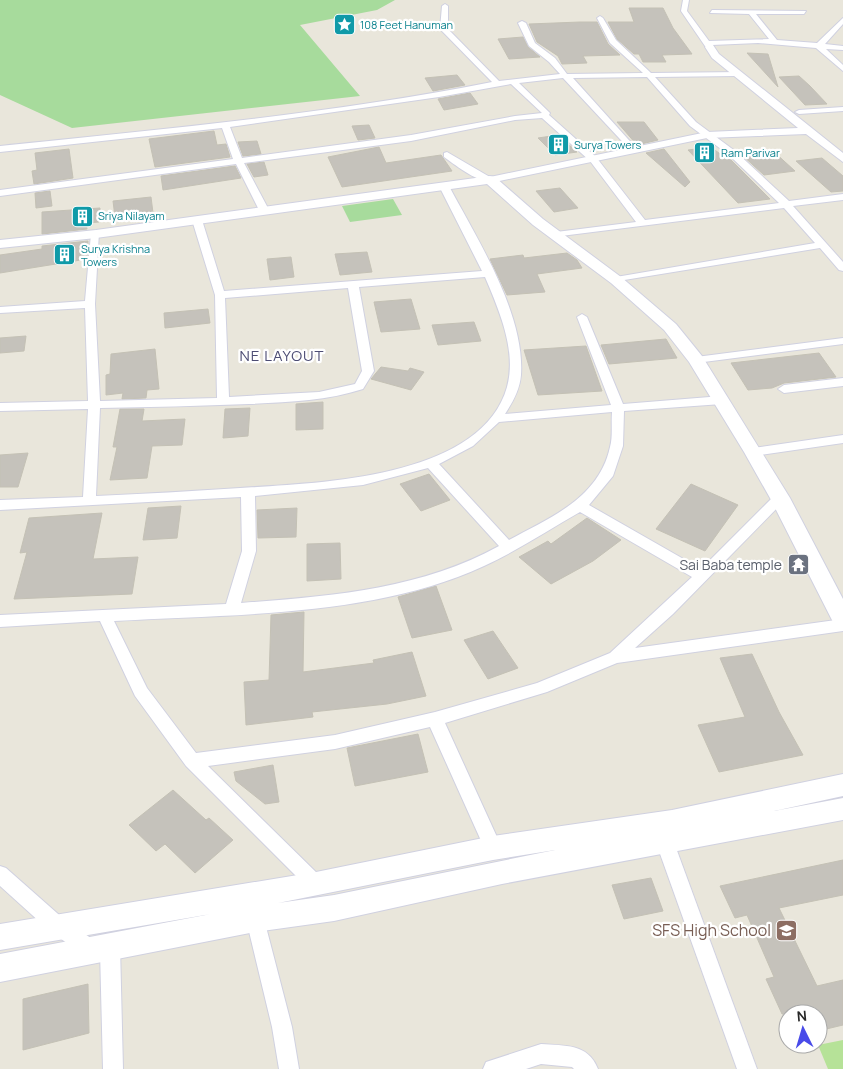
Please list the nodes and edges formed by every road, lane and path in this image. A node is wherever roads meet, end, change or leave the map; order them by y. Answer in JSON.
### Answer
{"nodes":[{"id":1,"x":686,"y":0,"type":"edge"},
{"id":2,"x":445,"y":6,"type":"dead end"},
{"id":3,"x":712,"y":12,"type":"dead end"},
{"id":4,"x":751,"y":12,"type":"junction"},
{"id":5,"x":804,"y":12,"type":"dead end"},
{"id":6,"x":600,"y":18,"type":"dead end"},
{"id":7,"x":843,"y":20,"type":"edge"},
{"id":8,"x":522,"y":23,"type":"dead end"},
{"id":9,"x":840,"y":26,"type":"edge"},
{"id":10,"x":774,"y":41,"type":"junction"},
{"id":11,"x":708,"y":45,"type":"junction"},
{"id":12,"x":819,"y":46,"type":"junction"},
{"id":13,"x":843,"y":48,"type":"edge"},
{"id":14,"x":843,"y":69,"type":"edge"},
{"id":15,"x":646,"y":74,"type":"junction"},
{"id":16,"x":738,"y":74,"type":"junction"},
{"id":17,"x":565,"y":76,"type":"junction"},
{"id":18,"x":513,"y":81,"type":"junction"},
{"id":19,"x":498,"y":83,"type":"junction"},
{"id":20,"x":843,"y":109,"type":"edge"},
{"id":21,"x":799,"y":112,"type":"junction"},
{"id":22,"x":544,"y":116,"type":"junction"},
{"id":23,"x":225,"y":125,"type":"junction"},
{"id":24,"x":809,"y":131,"type":"junction"},
{"id":25,"x":707,"y":135,"type":"junction"},
{"id":26,"x":843,"y":148,"type":"edge"},
{"id":27,"x":0,"y":150,"type":"edge"},
{"id":28,"x":633,"y":150,"type":"junction"},
{"id":29,"x":447,"y":155,"type":"dead end"},
{"id":30,"x":593,"y":159,"type":"junction"},
{"id":31,"x":843,"y":159,"type":"edge"},
{"id":32,"x":239,"y":162,"type":"junction"},
{"id":33,"x":490,"y":180,"type":"junction"},
{"id":34,"x":444,"y":186,"type":"junction"},
{"id":35,"x":0,"y":192,"type":"edge"},
{"id":36,"x":838,"y":197,"type":"edge"},
{"id":37,"x":788,"y":206,"type":"junction"},
{"id":38,"x":843,"y":208,"type":"edge"},
{"id":39,"x":264,"y":210,"type":"junction"},
{"id":40,"x":197,"y":220,"type":"junction"},
{"id":41,"x":642,"y":223,"type":"junction"},
{"id":42,"x":96,"y":234,"type":"junction"},
{"id":43,"x":556,"y":235,"type":"junction"},
{"id":44,"x":0,"y":244,"type":"edge"},
{"id":45,"x":821,"y":245,"type":"junction"},
{"id":46,"x":843,"y":268,"type":"edge"},
{"id":47,"x":487,"y":274,"type":"junction"},
{"id":48,"x":616,"y":280,"type":"junction"},
{"id":49,"x":354,"y":285,"type":"junction"},
{"id":50,"x":220,"y":295,"type":"junction"},
{"id":51,"x":90,"y":304,"type":"junction"},
{"id":52,"x":0,"y":310,"type":"edge"},
{"id":53,"x":582,"y":317,"type":"dead end"},
{"id":54,"x":843,"y":341,"type":"edge"},
{"id":55,"x":696,"y":360,"type":"junction"},
{"id":56,"x":843,"y":382,"type":"edge"},
{"id":57,"x":784,"y":389,"type":"dead end"},
{"id":58,"x":722,"y":400,"type":"junction"},
{"id":59,"x":223,"y":402,"type":"junction"},
{"id":60,"x":94,"y":403,"type":"junction"},
{"id":61,"x":0,"y":407,"type":"edge"},
{"id":62,"x":618,"y":408,"type":"junction"},
{"id":63,"x":496,"y":418,"type":"junction"},
{"id":64,"x":843,"y":439,"type":"edge"},
{"id":65,"x":753,"y":452,"type":"junction"},
{"id":66,"x":429,"y":462,"type":"junction"},
{"id":67,"x":248,"y":492,"type":"junction"},
{"id":68,"x":780,"y":498,"type":"junction"},
{"id":69,"x":89,"y":502,"type":"junction"},
{"id":70,"x":0,"y":505,"type":"edge"},
{"id":71,"x":580,"y":506,"type":"junction"},
{"id":72,"x":508,"y":547,"type":"junction"},
{"id":73,"x":702,"y":576,"type":"junction"},
{"id":74,"x":232,"y":609,"type":"junction"},
{"id":75,"x":104,"y":615,"type":"junction"},
{"id":76,"x":843,"y":620,"type":"edge"},
{"id":77,"x":0,"y":621,"type":"edge"},
{"id":78,"x":843,"y":625,"type":"edge"},
{"id":79,"x":614,"y":657,"type":"junction"},
{"id":80,"x":435,"y":719,"type":"junction"},
{"id":81,"x":192,"y":760,"type":"junction"},
{"id":82,"x":843,"y":785,"type":"edge"},
{"id":83,"x":843,"y":809,"type":"edge"},
{"id":84,"x":661,"y":833,"type":"junction"},
{"id":85,"x":493,"y":848,"type":"junction"},
{"id":86,"x":0,"y":874,"type":"edge"},
{"id":87,"x":316,"y":884,"type":"junction"},
{"id":88,"x":255,"y":920,"type":"junction"},
{"id":89,"x":59,"y":927,"type":"junction"},
{"id":90,"x":0,"y":937,"type":"edge"},
{"id":91,"x":101,"y":948,"type":"junction"},
{"id":92,"x":0,"y":968,"type":"edge"},
{"id":93,"x":113,"y":1069,"type":"edge"},
{"id":94,"x":289,"y":1069,"type":"edge"},
{"id":95,"x":493,"y":1069,"type":"edge"},
{"id":96,"x":588,"y":1069,"type":"edge"},
{"id":97,"x":747,"y":1069,"type":"edge"}],
"edges":[{"from":1,"to":11,"type":"street"},
{"from":2,"to":19,"type":"street"},
{"from":3,"to":4,"type":"street"},
{"from":4,"to":5,"type":"street"},
{"from":4,"to":10,"type":"street"},
{"from":6,"to":15,"type":"street"},
{"from":7,"to":9,"type":"street"},
{"from":8,"to":17,"type":"street"},
{"from":9,"to":12,"type":"street"},
{"from":10,"to":11,"type":"street"},
{"from":10,"to":12,"type":"street"},
{"from":11,"to":16,"type":"street"},
{"from":11,"to":21,"type":"street"},
{"from":12,"to":13,"type":"street"},
{"from":12,"to":14,"type":"street"},
{"from":15,"to":16,"type":"street"},
{"from":15,"to":17,"type":"street"},
{"from":15,"to":25,"type":"street"},
{"from":16,"to":24,"type":"street"},
{"from":17,"to":18,"type":"street"},
{"from":17,"to":28,"type":"street"},
{"from":18,"to":19,"type":"street"},
{"from":18,"to":22,"type":"street"},
{"from":19,"to":23,"type":"street"},
{"from":20,"to":21,"type":"street"},
{"from":21,"to":26,"type":"street"},
{"from":22,"to":30,"type":"street"},
{"from":22,"to":32,"type":"street"},
{"from":23,"to":27,"type":"street"},
{"from":23,"to":32,"type":"street"},
{"from":24,"to":25,"type":"street"},
{"from":24,"to":31,"type":"street"},
{"from":25,"to":28,"type":"street"},
{"from":25,"to":37,"type":"street"},
{"from":28,"to":30,"type":"street"},
{"from":29,"to":33,"type":"street"},
{"from":30,"to":33,"type":"street"},
{"from":30,"to":41,"type":"street"},
{"from":32,"to":35,"type":"street"},
{"from":32,"to":39,"type":"street"},
{"from":33,"to":34,"type":"main road"},
{"from":33,"to":43,"type":"main road"},
{"from":34,"to":39,"type":"main road"},
{"from":34,"to":47,"type":"street"},
{"from":36,"to":37,"type":"street"},
{"from":36,"to":38,"type":"street"},
{"from":37,"to":41,"type":"street"},
{"from":37,"to":45,"type":"street"},
{"from":39,"to":40,"type":"main road"},
{"from":40,"to":42,"type":"main road"},
{"from":40,"to":50,"type":"street"},
{"from":41,"to":43,"type":"street"},
{"from":42,"to":44,"type":"main road"},
{"from":42,"to":51,"type":"street"},
{"from":43,"to":48,"type":"main road"},
{"from":45,"to":46,"type":"street"},
{"from":45,"to":48,"type":"street"},
{"from":47,"to":49,"type":"street"},
{"from":47,"to":63,"type":"street"},
{"from":48,"to":55,"type":"main road"},
{"from":49,"to":50,"type":"street"},
{"from":49,"to":59,"type":"street"},
{"from":50,"to":59,"type":"street"},
{"from":51,"to":52,"type":"street"},
{"from":51,"to":60,"type":"street"},
{"from":53,"to":62,"type":"street"},
{"from":54,"to":55,"type":"street"},
{"from":55,"to":58,"type":"main road"},
{"from":56,"to":57,"type":"street"},
{"from":58,"to":62,"type":"street"},
{"from":58,"to":65,"type":"main road"},
{"from":59,"to":60,"type":"street"},
{"from":60,"to":61,"type":"street"},
{"from":60,"to":69,"type":"street"},
{"from":62,"to":63,"type":"street"},
{"from":62,"to":71,"type":"street"},
{"from":63,"to":66,"type":"street"},
{"from":64,"to":65,"type":"street"},
{"from":65,"to":68,"type":"main road"},
{"from":66,"to":67,"type":"street"},
{"from":66,"to":72,"type":"street"},
{"from":67,"to":69,"type":"street"},
{"from":67,"to":74,"type":"street"},
{"from":68,"to":73,"type":"street"},
{"from":68,"to":76,"type":"main road"},
{"from":69,"to":70,"type":"street"},
{"from":71,"to":72,"type":"street"},
{"from":71,"to":73,"type":"street"},
{"from":72,"to":74,"type":"street"},
{"from":73,"to":79,"type":"street"},
{"from":74,"to":75,"type":"street"},
{"from":75,"to":77,"type":"street"},
{"from":75,"to":81,"type":"street"},
{"from":78,"to":79,"type":"street"},
{"from":79,"to":80,"type":"street"},
{"from":80,"to":81,"type":"street"},
{"from":80,"to":85,"type":"street"},
{"from":81,"to":87,"type":"street"},
{"from":82,"to":84,"type":"main road"},
{"from":83,"to":84,"type":"main road"},
{"from":84,"to":85,"type":"main road"},
{"from":84,"to":88,"type":"main road"},
{"from":84,"to":97,"type":"street"},
{"from":85,"to":87,"type":"main road"},
{"from":86,"to":89,"type":"street"},
{"from":87,"to":89,"type":"main road"},
{"from":88,"to":91,"type":"main road"},
{"from":88,"to":94,"type":"street"},
{"from":89,"to":90,"type":"main road"},
{"from":89,"to":91,"type":"street"},
{"from":91,"to":92,"type":"main road"},
{"from":91,"to":93,"type":"street"},
{"from":95,"to":96,"type":"street"}]}
